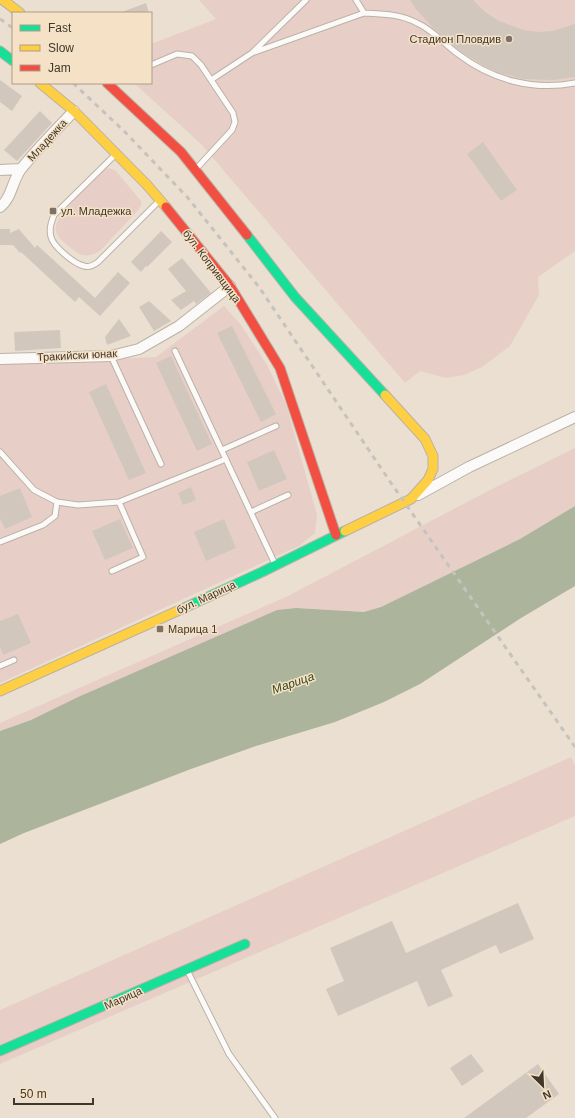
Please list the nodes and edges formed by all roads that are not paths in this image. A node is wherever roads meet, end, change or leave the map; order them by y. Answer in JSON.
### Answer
{"nodes":[{"id":1,"x":3,"y":0,"type":"edge"},
{"id":2,"x":306,"y":0,"type":"edge"},
{"id":3,"x":356,"y":0,"type":"edge"},
{"id":4,"x":19,"y":12,"type":"edge"},
{"id":5,"x":364,"y":13,"type":"junction"},
{"id":6,"x":0,"y":51,"type":"edge"},
{"id":7,"x":252,"y":53,"type":"junction"},
{"id":8,"x":12,"y":60,"type":"edge"},
{"id":9,"x":152,"y":65,"type":"edge"},
{"id":10,"x":211,"y":80,"type":"junction"},
{"id":11,"x":575,"y":83,"type":"edge"},
{"id":12,"x":41,"y":84,"type":"edge"},
{"id":13,"x":108,"y":84,"type":"edge"},
{"id":14,"x":74,"y":111,"type":"junction"},
{"id":15,"x":117,"y":154,"type":"junction"},
{"id":16,"x":21,"y":169,"type":"junction"},
{"id":17,"x":195,"y":169,"type":"junction"},
{"id":18,"x":0,"y":170,"type":"edge"},
{"id":19,"x":160,"y":200,"type":"junction"},
{"id":20,"x":0,"y":207,"type":"edge"},
{"id":21,"x":230,"y":286,"type":"junction"},
{"id":22,"x":175,"y":351,"type":"dead end"},
{"id":23,"x":111,"y":356,"type":"junction"},
{"id":24,"x":0,"y":359,"type":"edge"},
{"id":25,"x":575,"y":417,"type":"edge"},
{"id":26,"x":276,"y":426,"type":"dead end"},
{"id":27,"x":222,"y":450,"type":"junction"},
{"id":28,"x":0,"y":452,"type":"edge"},
{"id":29,"x":226,"y":459,"type":"junction"},
{"id":30,"x":161,"y":464,"type":"dead end"},
{"id":31,"x":288,"y":495,"type":"dead end"},
{"id":32,"x":411,"y":499,"type":"junction"},
{"id":33,"x":57,"y":502,"type":"junction"},
{"id":34,"x":119,"y":502,"type":"junction"},
{"id":35,"x":251,"y":512,"type":"junction"},
{"id":36,"x":336,"y":535,"type":"junction"},
{"id":37,"x":0,"y":542,"type":"edge"},
{"id":38,"x":275,"y":565,"type":"junction"},
{"id":39,"x":112,"y":571,"type":"dead end"},
{"id":40,"x":14,"y":660,"type":"dead end"},
{"id":41,"x":0,"y":666,"type":"edge"},
{"id":42,"x":0,"y":691,"type":"edge"},
{"id":43,"x":245,"y":944,"type":"dead end"},
{"id":44,"x":187,"y":970,"type":"junction"},
{"id":45,"x":0,"y":1051,"type":"edge"},
{"id":46,"x":275,"y":1118,"type":"edge"}],
"edges":[{"from":1,"to":4,"type":"main road"},
{"from":2,"to":7,"type":"lane"},
{"from":3,"to":5,"type":"lane"},
{"from":5,"to":7,"type":"lane"},
{"from":5,"to":11,"type":"lane"},
{"from":6,"to":8,"type":"main road"},
{"from":7,"to":10,"type":"lane"},
{"from":9,"to":10,"type":"lane"},
{"from":10,"to":17,"type":"lane"},
{"from":12,"to":14,"type":"main road","name":"бул. Копривщица"},
{"from":13,"to":17,"type":"main road"},
{"from":14,"to":15,"type":"main road","name":"бул. Копривщица"},
{"from":14,"to":16,"type":"street","name":"Младежка"},
{"from":15,"to":19,"type":"main road","name":"бул. Копривщица"},
{"from":15,"to":19,"type":"lane"},
{"from":16,"to":18,"type":"street","name":"Младежка"},
{"from":16,"to":20,"type":"street","name":"Младежка"},
{"from":17,"to":32,"type":"main road"},
{"from":19,"to":21,"type":"main road","name":"бул. Копривщица"},
{"from":21,"to":23,"type":"street","name":"Тракийски юнак"},
{"from":21,"to":36,"type":"main road","name":"бул. Копривщица"},
{"from":22,"to":27,"type":"lane"},
{"from":23,"to":24,"type":"street","name":"Тракийски юнак"},
{"from":23,"to":30,"type":"lane"},
{"from":25,"to":32,"type":"street"},
{"from":26,"to":27,"type":"lane"},
{"from":27,"to":29,"type":"lane"},
{"from":28,"to":33,"type":"lane"},
{"from":29,"to":34,"type":"lane"},
{"from":29,"to":35,"type":"lane"},
{"from":31,"to":35,"type":"lane"},
{"from":32,"to":36,"type":"main road","name":"бул. Марица"},
{"from":33,"to":34,"type":"lane"},
{"from":33,"to":37,"type":"lane"},
{"from":34,"to":39,"type":"lane"},
{"from":35,"to":38,"type":"lane"},
{"from":36,"to":38,"type":"main road","name":"бул. Марица"},
{"from":38,"to":42,"type":"main road","name":"бул. Марица"},
{"from":40,"to":41,"type":"lane"},
{"from":43,"to":44,"type":"main road","name":"Марица"},
{"from":44,"to":45,"type":"main road","name":"Марица"},
{"from":44,"to":46,"type":"lane"}]}
